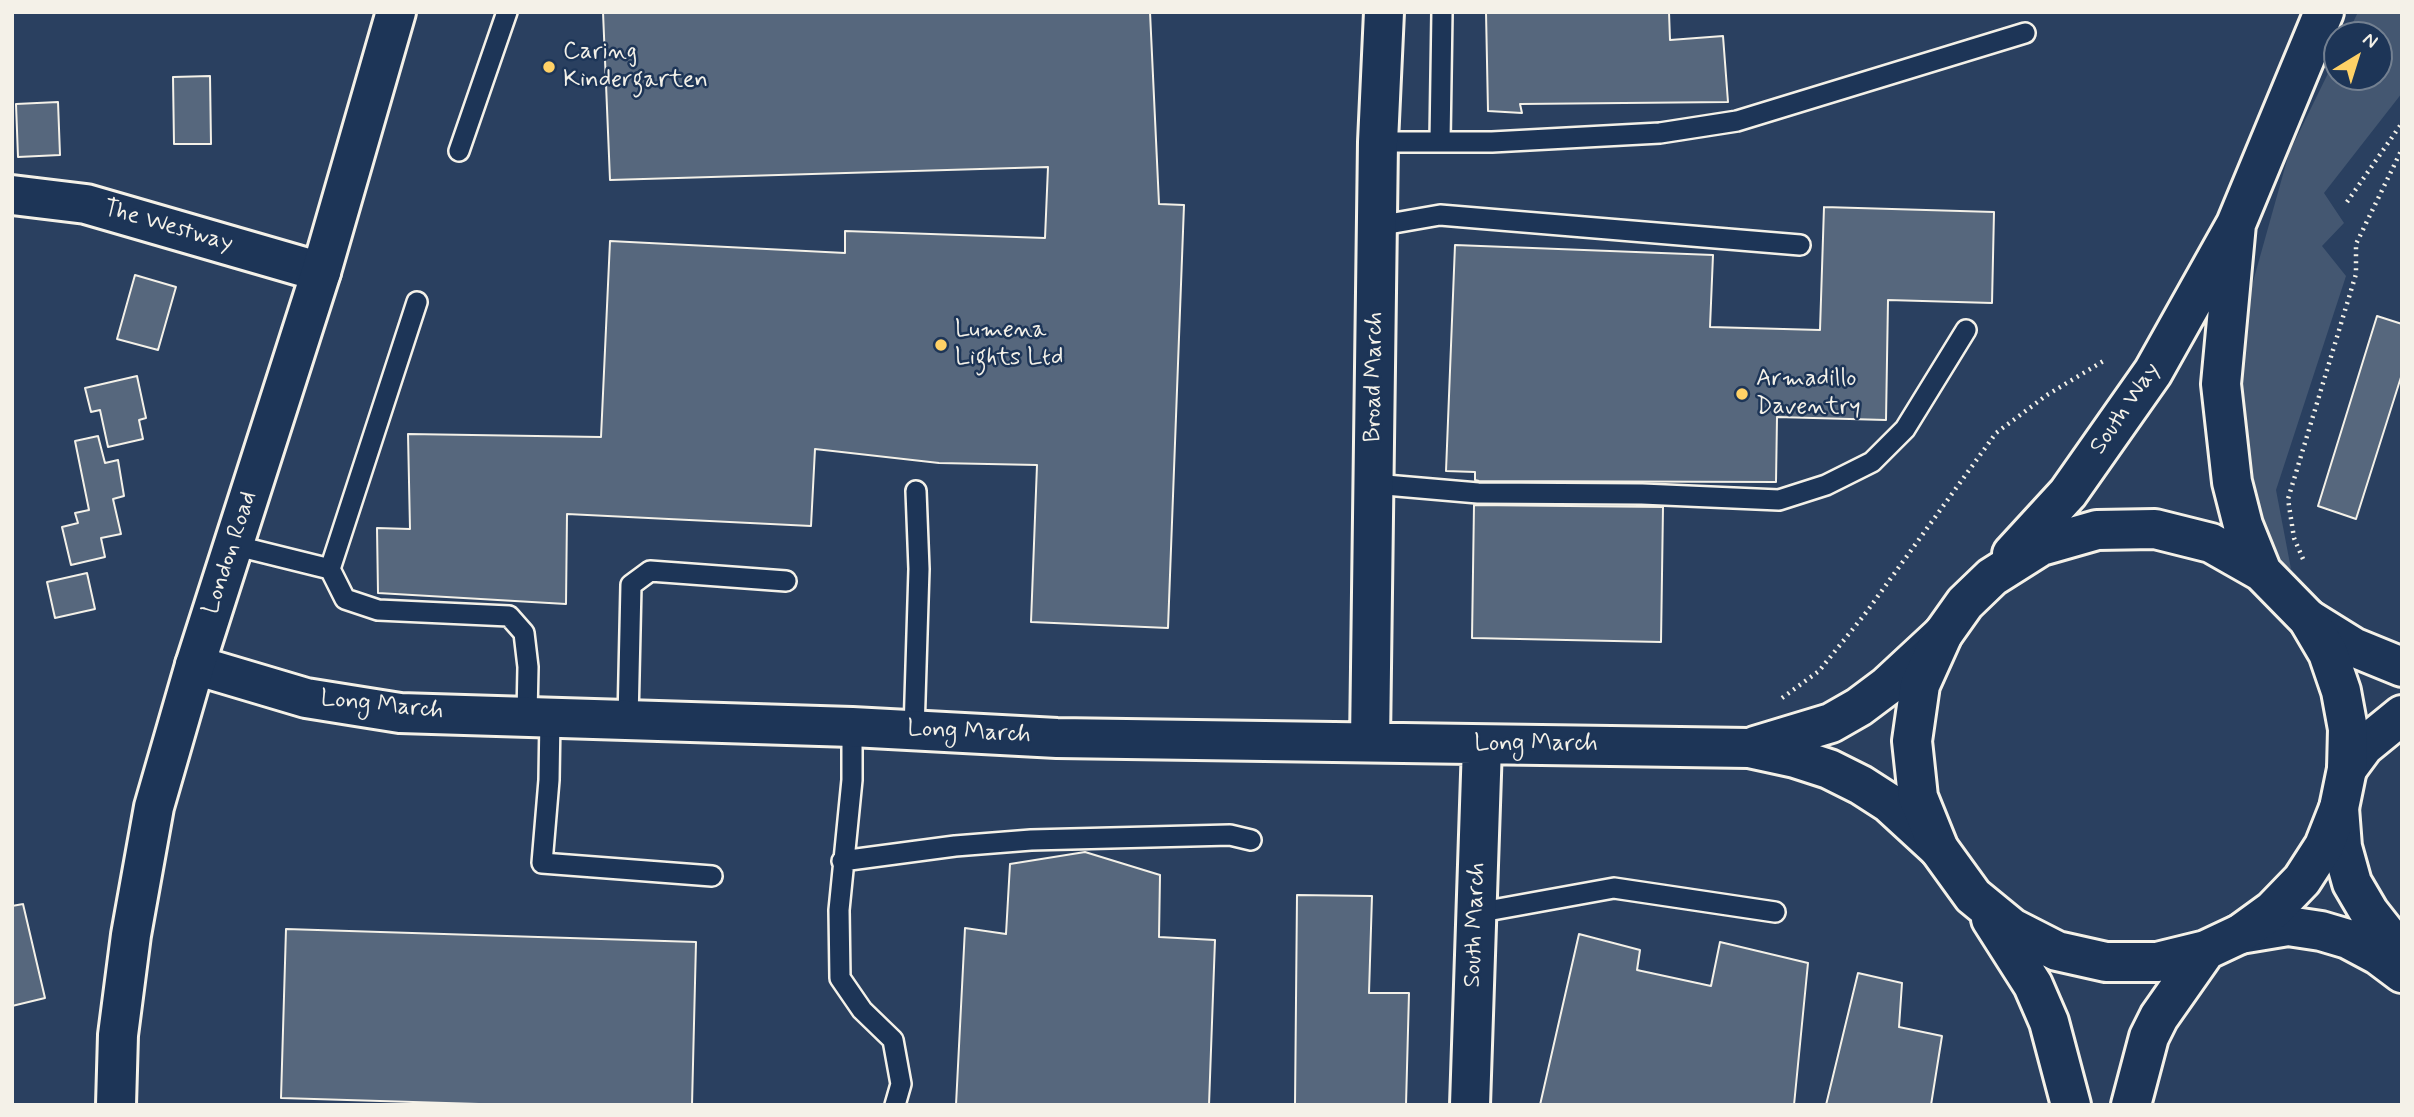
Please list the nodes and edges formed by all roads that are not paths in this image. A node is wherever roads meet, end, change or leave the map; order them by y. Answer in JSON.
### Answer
{"nodes":[{"id":1,"x":396,"y":12,"type":"edge"},
{"id":2,"x":507,"y":12,"type":"edge"},
{"id":3,"x":1384,"y":12,"type":"edge"},
{"id":4,"x":1442,"y":12,"type":"edge"},
{"id":5,"x":2324,"y":12,"type":"edge"},
{"id":6,"x":2025,"y":33,"type":"dead end"},
{"id":7,"x":1440,"y":141,"type":"junction"},
{"id":8,"x":1378,"y":142,"type":"junction"},
{"id":9,"x":459,"y":151,"type":"dead end"},
{"id":10,"x":12,"y":195,"type":"edge"},
{"id":11,"x":2236,"y":224,"type":"junction"},
{"id":12,"x":1377,"y":226,"type":"junction"},
{"id":13,"x":1800,"y":245,"type":"dead end"},
{"id":14,"x":321,"y":272,"type":"junction"},
{"id":15,"x":417,"y":302,"type":"dead end"},
{"id":16,"x":1966,"y":330,"type":"dead end"},
{"id":17,"x":1374,"y":484,"type":"junction"},
{"id":18,"x":916,"y":491,"type":"dead end"},
{"id":19,"x":233,"y":545,"type":"junction"},
{"id":20,"x":330,"y":569,"type":"junction"},
{"id":21,"x":2262,"y":572,"type":"junction"},
{"id":22,"x":1992,"y":577,"type":"junction"},
{"id":23,"x":786,"y":581,"type":"dead end"},
{"id":24,"x":2308,"y":619,"type":"junction"},
{"id":25,"x":1942,"y":634,"type":"junction"},
{"id":26,"x":195,"y":665,"type":"junction"},
{"id":27,"x":2402,"y":667,"type":"edge"},
{"id":28,"x":2402,"y":715,"type":"edge"},
{"id":29,"x":538,"y":716,"type":"junction"},
{"id":30,"x":628,"y":720,"type":"junction"},
{"id":31,"x":852,"y":727,"type":"junction"},
{"id":32,"x":914,"y":730,"type":"junction"},
{"id":33,"x":1370,"y":742,"type":"junction"},
{"id":34,"x":1482,"y":744,"type":"junction"},
{"id":35,"x":1749,"y":748,"type":"junction"},
{"id":36,"x":2347,"y":769,"type":"junction"},
{"id":37,"x":2339,"y":808,"type":"junction"},
{"id":38,"x":1251,"y":840,"type":"dead end"},
{"id":39,"x":1939,"y":849,"type":"junction"},
{"id":40,"x":842,"y":862,"type":"junction"},
{"id":41,"x":712,"y":876,"type":"dead end"},
{"id":42,"x":1973,"y":896,"type":"junction"},
{"id":43,"x":1476,"y":912,"type":"junction"},
{"id":44,"x":1775,"y":912,"type":"dead end"},
{"id":45,"x":2240,"y":934,"type":"junction"},
{"id":46,"x":2206,"y":950,"type":"junction"},
{"id":47,"x":2402,"y":954,"type":"edge"},
{"id":48,"x":2402,"y":973,"type":"edge"},
{"id":49,"x":116,"y":1105,"type":"edge"},
{"id":50,"x":895,"y":1105,"type":"edge"},
{"id":51,"x":1470,"y":1105,"type":"edge"},
{"id":52,"x":2071,"y":1105,"type":"edge"},
{"id":53,"x":2131,"y":1105,"type":"edge"}],
"edges":[{"from":1,"to":14,"type":"street","name":"London Road"},
{"from":2,"to":9,"type":"lane"},
{"from":3,"to":8,"type":"street","name":"Broad March"},
{"from":4,"to":7,"type":"lane"},
{"from":5,"to":11,"type":"street","name":"South Way"},
{"from":6,"to":7,"type":"lane"},
{"from":7,"to":8,"type":"lane"},
{"from":8,"to":12,"type":"street","name":"Broad March"},
{"from":10,"to":14,"type":"street","name":"The Westway"},
{"from":11,"to":21,"type":"street","name":"South Way"},
{"from":11,"to":22,"type":"street","name":"South Way"},
{"from":12,"to":13,"type":"lane"},
{"from":12,"to":17,"type":"street","name":"Broad March"},
{"from":14,"to":19,"type":"street","name":"London Road"},
{"from":15,"to":20,"type":"lane"},
{"from":16,"to":17,"type":"lane"},
{"from":17,"to":33,"type":"street","name":"Broad March"},
{"from":18,"to":32,"type":"lane"},
{"from":19,"to":20,"type":"lane"},
{"from":19,"to":26,"type":"street","name":"London Road"},
{"from":20,"to":29,"type":"lane"},
{"from":21,"to":22,"type":"street"},
{"from":21,"to":24,"type":"street"},
{"from":22,"to":25,"type":"street"},
{"from":23,"to":30,"type":"lane"},
{"from":24,"to":27,"type":"street"},
{"from":24,"to":36,"type":"street"},
{"from":25,"to":35,"type":"street","name":"Long March"},
{"from":25,"to":39,"type":"street"},
{"from":26,"to":29,"type":"street","name":"Long March"},
{"from":26,"to":49,"type":"street","name":"London Road"},
{"from":28,"to":36,"type":"street"},
{"from":29,"to":30,"type":"street","name":"Long March"},
{"from":29,"to":41,"type":"lane"},
{"from":30,"to":31,"type":"street","name":"Long March"},
{"from":31,"to":32,"type":"street","name":"Long March"},
{"from":31,"to":40,"type":"lane"},
{"from":32,"to":33,"type":"street","name":"Long March"},
{"from":33,"to":34,"type":"street","name":"Long March"},
{"from":34,"to":35,"type":"street","name":"Long March"},
{"from":34,"to":43,"type":"street","name":"South March"},
{"from":35,"to":39,"type":"street","name":"Long March"},
{"from":36,"to":37,"type":"street"},
{"from":37,"to":45,"type":"street"},
{"from":37,"to":47,"type":"street"},
{"from":38,"to":40,"type":"lane"},
{"from":39,"to":42,"type":"street"},
{"from":40,"to":50,"type":"lane"},
{"from":42,"to":46,"type":"street"},
{"from":42,"to":52,"type":"street"},
{"from":43,"to":44,"type":"lane"},
{"from":43,"to":51,"type":"street","name":"South March"},
{"from":45,"to":46,"type":"street"},
{"from":45,"to":48,"type":"street"},
{"from":46,"to":53,"type":"street"}]}
